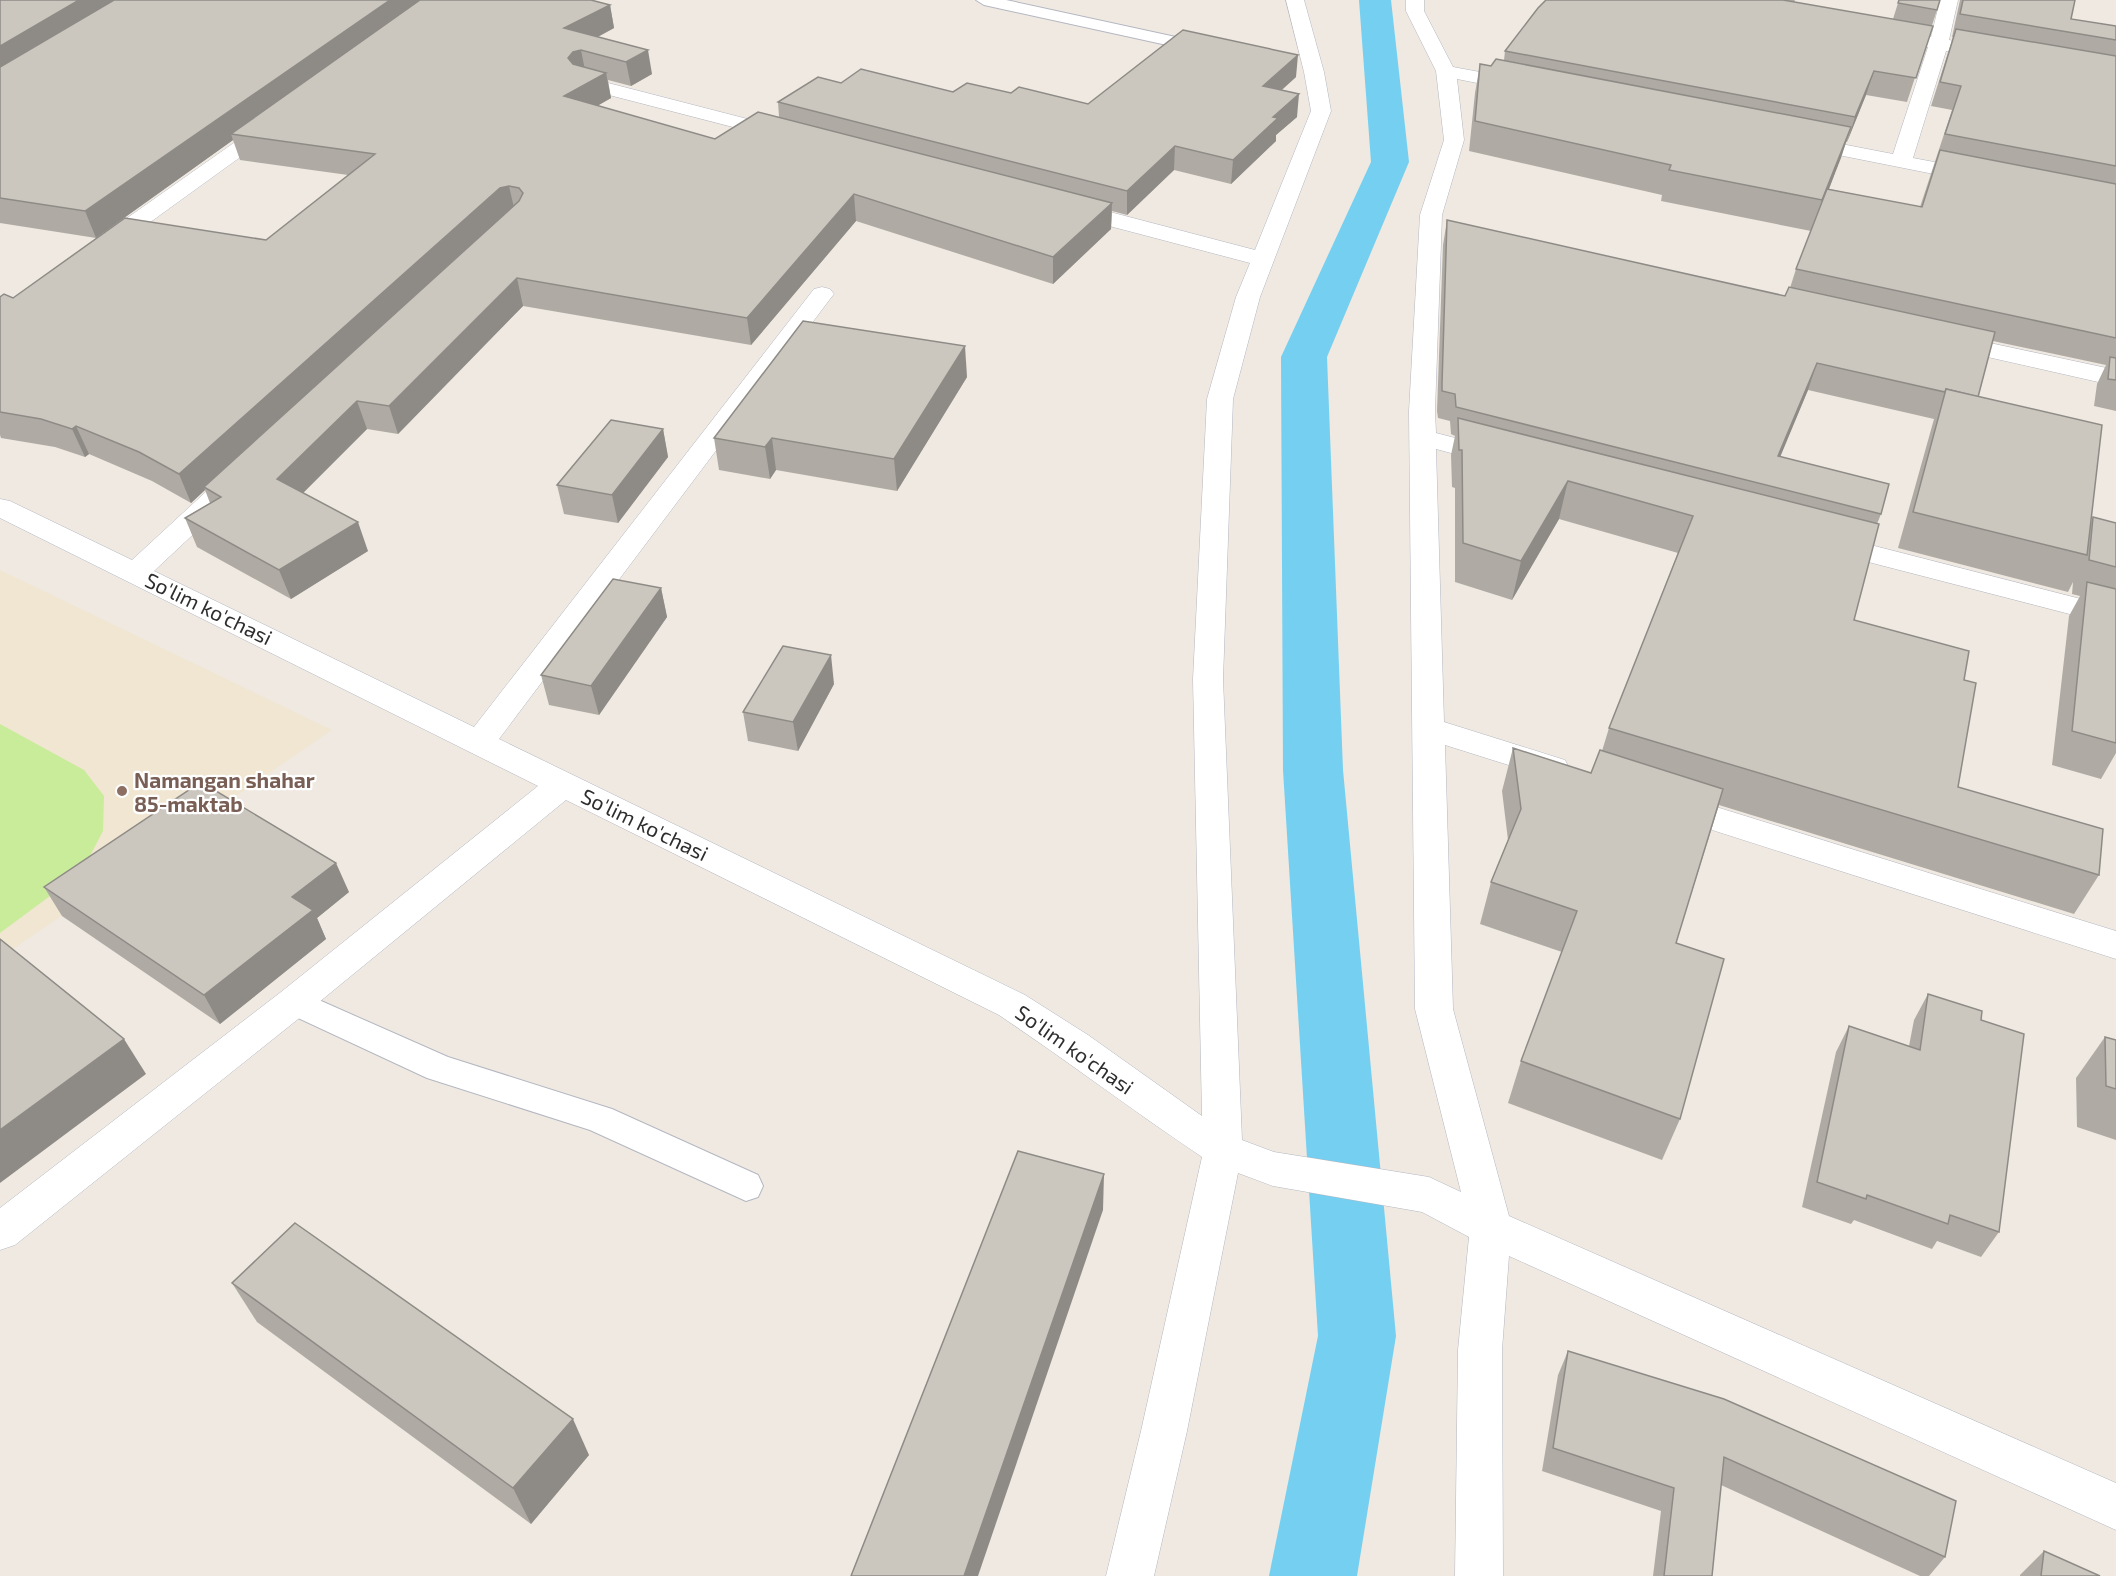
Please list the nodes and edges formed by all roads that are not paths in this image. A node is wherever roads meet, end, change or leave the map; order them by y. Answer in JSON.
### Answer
{"nodes":[{"id":1,"x":984,"y":0,"type":"edge"},
{"id":2,"x":1295,"y":0,"type":"edge"},
{"id":3,"x":1415,"y":0,"type":"edge"},
{"id":4,"x":1949,"y":0,"type":"edge"},
{"id":5,"x":1871,"y":31,"type":"edge"},
{"id":6,"x":1939,"y":43,"type":"junction"},
{"id":7,"x":1224,"y":53,"type":"edge"},
{"id":8,"x":2016,"y":57,"type":"edge"},
{"id":9,"x":1446,"y":71,"type":"junction"},
{"id":10,"x":585,"y":83,"type":"edge"},
{"id":11,"x":1540,"y":90,"type":"edge"},
{"id":12,"x":289,"y":113,"type":"edge"},
{"id":13,"x":1785,"y":139,"type":"edge"},
{"id":14,"x":804,"y":140,"type":"edge"},
{"id":15,"x":1901,"y":162,"type":"junction"},
{"id":16,"x":2003,"y":181,"type":"edge"},
{"id":17,"x":1045,"y":203,"type":"edge"},
{"id":18,"x":87,"y":258,"type":"edge"},
{"id":19,"x":1263,"y":259,"type":"junction"},
{"id":20,"x":822,"y":294,"type":"dead end"},
{"id":21,"x":1930,"y":338,"type":"edge"},
{"id":22,"x":2116,"y":378,"type":"edge"},
{"id":23,"x":1423,"y":438,"type":"junction"},
{"id":24,"x":1527,"y":465,"type":"edge"},
{"id":25,"x":239,"y":476,"type":"edge"},
{"id":26,"x":0,"y":507,"type":"edge"},
{"id":27,"x":1804,"y":536,"type":"edge"},
{"id":28,"x":136,"y":572,"type":"junction"},
{"id":29,"x":2116,"y":617,"type":"edge"},
{"id":30,"x":1428,"y":728,"type":"junction"},
{"id":31,"x":479,"y":742,"type":"junction"},
{"id":32,"x":1586,"y":778,"type":"edge"},
{"id":33,"x":564,"y":783,"type":"junction"},
{"id":34,"x":1642,"y":796,"type":"edge"},
{"id":35,"x":2116,"y":945,"type":"edge"},
{"id":36,"x":294,"y":1002,"type":"junction"},
{"id":37,"x":1223,"y":1150,"type":"junction"},
{"id":38,"x":746,"y":1186,"type":"dead end"},
{"id":39,"x":1491,"y":1228,"type":"junction"},
{"id":40,"x":0,"y":1232,"type":"edge"},
{"id":41,"x":2116,"y":1507,"type":"edge"},
{"id":42,"x":1130,"y":1576,"type":"edge"},
{"id":43,"x":1479,"y":1576,"type":"edge"}],
"edges":[{"from":1,"to":7,"type":"lane"},
{"from":2,"to":19,"type":"street"},
{"from":3,"to":9,"type":"street"},
{"from":4,"to":6,"type":"street"},
{"from":5,"to":6,"type":"street"},
{"from":6,"to":8,"type":"street"},
{"from":6,"to":15,"type":"street"},
{"from":9,"to":11,"type":"street"},
{"from":9,"to":23,"type":"street"},
{"from":10,"to":14,"type":"street"},
{"from":12,"to":18,"type":"street"},
{"from":13,"to":15,"type":"street"},
{"from":15,"to":16,"type":"street"},
{"from":17,"to":19,"type":"street"},
{"from":19,"to":37,"type":"street"},
{"from":20,"to":31,"type":"street"},
{"from":21,"to":22,"type":"street"},
{"from":23,"to":24,"type":"street"},
{"from":23,"to":30,"type":"street"},
{"from":25,"to":28,"type":"street"},
{"from":26,"to":28,"type":"street","name":"So'lim ko'chasi"},
{"from":27,"to":29,"type":"street"},
{"from":28,"to":31,"type":"street","name":"So'lim ko'chasi"},
{"from":30,"to":32,"type":"street"},
{"from":30,"to":39,"type":"street"},
{"from":31,"to":33,"type":"street","name":"So'lim ko'chasi"},
{"from":33,"to":36,"type":"street"},
{"from":33,"to":37,"type":"street","name":"So'lim ko'chasi"},
{"from":34,"to":35,"type":"street"},
{"from":36,"to":38,"type":"lane"},
{"from":36,"to":40,"type":"street"},
{"from":37,"to":39,"type":"street","name":"So'lim ko'chasi"},
{"from":37,"to":42,"type":"street"},
{"from":39,"to":41,"type":"street","name":"So'lim ko'chasi"},
{"from":39,"to":43,"type":"street"}]}
